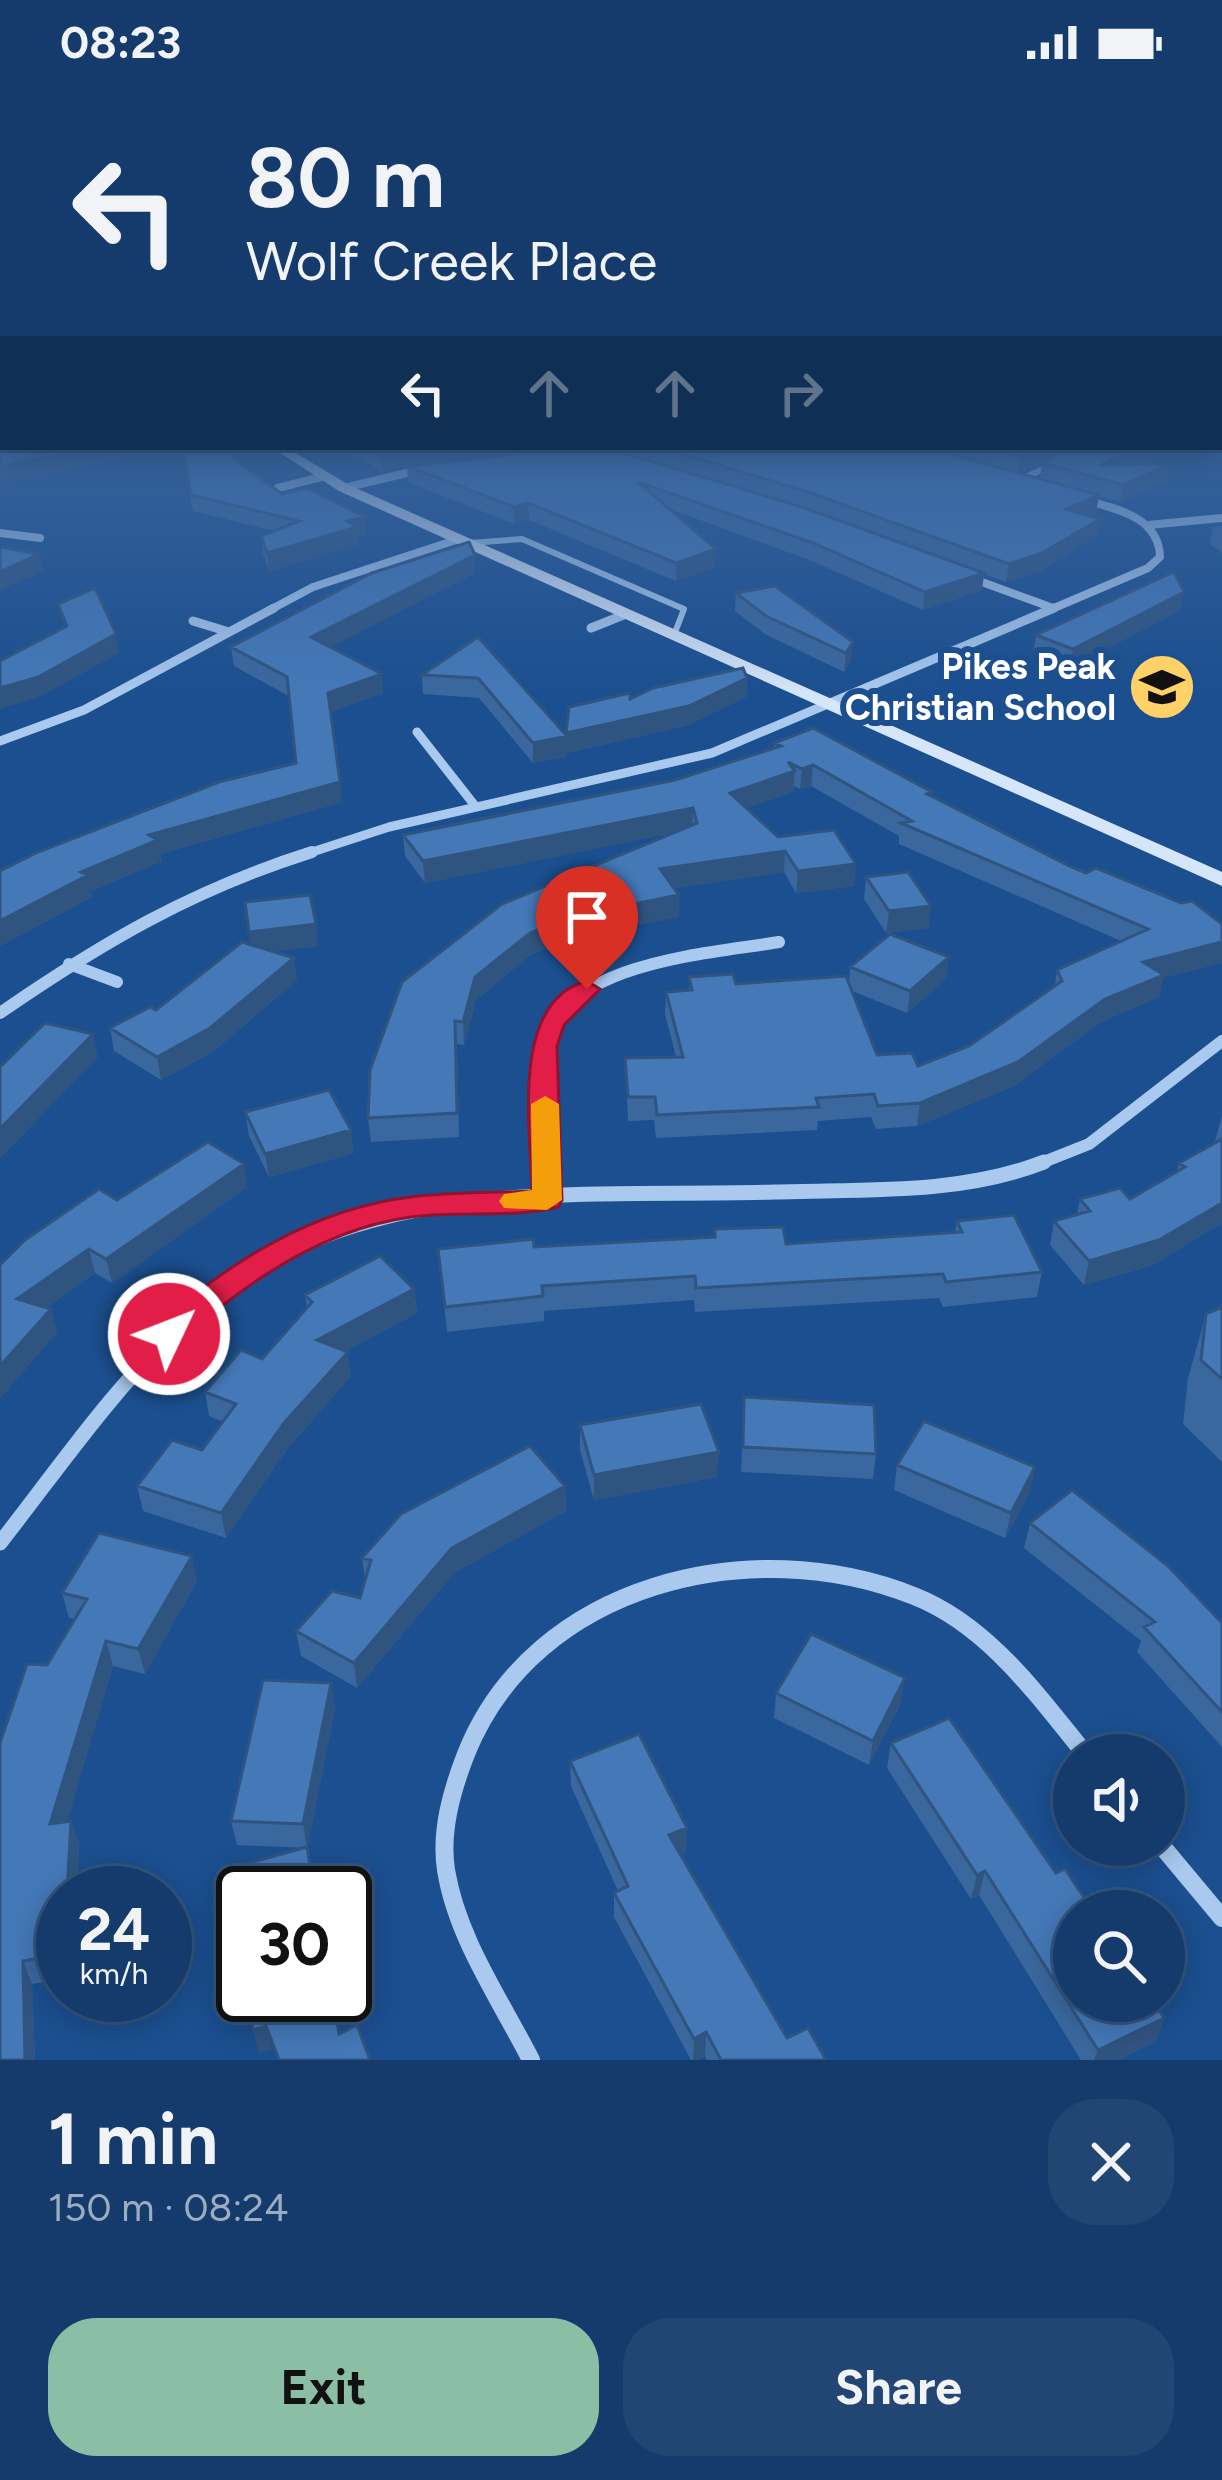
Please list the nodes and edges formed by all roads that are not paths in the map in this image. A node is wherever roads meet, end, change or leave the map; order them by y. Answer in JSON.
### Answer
{"nodes":[{"id":1,"x":395,"y":510,"type":"edge"},
{"id":2,"x":1108,"y":510,"type":"edge"},
{"id":3,"x":1222,"y":518,"type":"edge"},
{"id":4,"x":1148,"y":525,"type":"junction"},
{"id":5,"x":0,"y":533,"type":"edge"},
{"id":6,"x":40,"y":538,"type":"dead end"},
{"id":7,"x":465,"y":541,"type":"junction"},
{"id":8,"x":950,"y":570,"type":"edge"},
{"id":9,"x":1054,"y":608,"type":"junction"},
{"id":10,"x":626,"y":614,"type":"junction"},
{"id":11,"x":193,"y":621,"type":"dead end"},
{"id":12,"x":590,"y":628,"type":"dead end"},
{"id":13,"x":230,"y":632,"type":"junction"},
{"id":14,"x":674,"y":635,"type":"junction"},
{"id":15,"x":830,"y":704,"type":"junction"},
{"id":16,"x":417,"y":732,"type":"dead end"},
{"id":17,"x":0,"y":741,"type":"edge"},
{"id":18,"x":476,"y":807,"type":"junction"},
{"id":19,"x":1222,"y":880,"type":"edge"},
{"id":20,"x":779,"y":942,"type":"dead end"},
{"id":21,"x":69,"y":964,"type":"junction"},
{"id":22,"x":117,"y":982,"type":"dead end"},
{"id":23,"x":0,"y":1013,"type":"edge"},
{"id":24,"x":1222,"y":1041,"type":"edge"},
{"id":25,"x":547,"y":1200,"type":"junction"},
{"id":26,"x":0,"y":1544,"type":"edge"},
{"id":27,"x":1069,"y":1734,"type":"edge"},
{"id":28,"x":1179,"y":1866,"type":"edge"},
{"id":29,"x":1222,"y":1918,"type":"edge"},
{"id":30,"x":531,"y":2060,"type":"edge"}],
"edges":[{"from":1,"to":7,"type":"street"},
{"from":2,"to":4,"type":"street"},
{"from":3,"to":4,"type":"street"},
{"from":4,"to":9,"type":"street"},
{"from":5,"to":6,"type":"street"},
{"from":7,"to":10,"type":"street"},
{"from":7,"to":13,"type":"street"},
{"from":7,"to":14,"type":"lane"},
{"from":8,"to":9,"type":"street"},
{"from":9,"to":15,"type":"street"},
{"from":10,"to":12,"type":"street"},
{"from":10,"to":14,"type":"street"},
{"from":11,"to":13,"type":"street"},
{"from":13,"to":17,"type":"street"},
{"from":14,"to":15,"type":"street"},
{"from":15,"to":18,"type":"street"},
{"from":15,"to":19,"type":"street"},
{"from":16,"to":18,"type":"street"},
{"from":18,"to":21,"type":"street"},
{"from":20,"to":25,"type":"street"},
{"from":21,"to":22,"type":"street"},
{"from":21,"to":23,"type":"street"},
{"from":24,"to":25,"type":"street"},
{"from":25,"to":26,"type":"street"},
{"from":27,"to":30,"type":"street"},
{"from":28,"to":29,"type":"street"}]}
